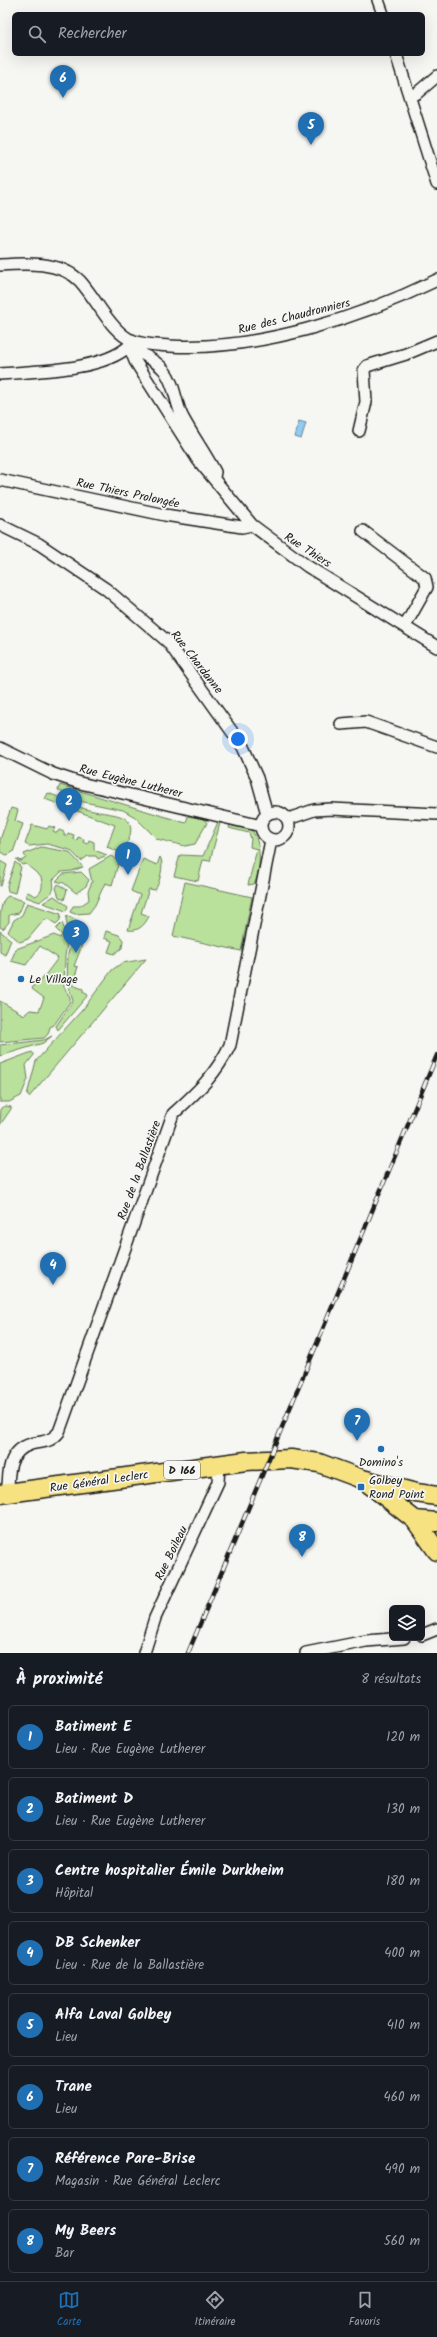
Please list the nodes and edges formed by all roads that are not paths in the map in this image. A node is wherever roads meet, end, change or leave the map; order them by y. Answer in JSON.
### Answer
{"nodes":[{"id":1,"x":378,"y":0,"type":"edge"},
{"id":2,"x":382,"y":12,"type":"edge"},
{"id":3,"x":397,"y":56,"type":"edge"},
{"id":4,"x":437,"y":76,"type":"edge"},
{"id":5,"x":410,"y":96,"type":"junction"},
{"id":6,"x":433,"y":158,"type":"edge"},
{"id":7,"x":437,"y":184,"type":"edge"},
{"id":8,"x":0,"y":265,"type":"edge"},
{"id":9,"x":434,"y":283,"type":"edge"},
{"id":10,"x":437,"y":341,"type":"edge"},
{"id":11,"x":130,"y":343,"type":"junction"},
{"id":12,"x":0,"y":374,"type":"edge"},
{"id":13,"x":359,"y":431,"type":"dead end"},
{"id":14,"x":213,"y":479,"type":"junction"},
{"id":15,"x":0,"y":480,"type":"edge"},
{"id":16,"x":0,"y":525,"type":"edge"},
{"id":17,"x":252,"y":525,"type":"junction"},
{"id":18,"x":363,"y":531,"type":"dead end"},
{"id":19,"x":404,"y":626,"type":"junction"},
{"id":20,"x":437,"y":647,"type":"edge"},
{"id":21,"x":341,"y":724,"type":"dead end"},
{"id":22,"x":437,"y":747,"type":"edge"},
{"id":23,"x":0,"y":748,"type":"edge"},
{"id":24,"x":267,"y":814,"type":"junction"},
{"id":25,"x":437,"y":814,"type":"edge"},
{"id":26,"x":288,"y":819,"type":"junction"},
{"id":27,"x":261,"y":826,"type":"junction"},
{"id":28,"x":271,"y":840,"type":"junction"},
{"id":29,"x":219,"y":1465,"type":"junction"},
{"id":30,"x":362,"y":1478,"type":"junction"},
{"id":31,"x":4,"y":1494,"type":"edge"},
{"id":32,"x":433,"y":1494,"type":"edge"},
{"id":33,"x":414,"y":1520,"type":"junction"},
{"id":34,"x":437,"y":1522,"type":"edge"},
{"id":35,"x":437,"y":1551,"type":"edge"},
{"id":36,"x":437,"y":1629,"type":"edge"},
{"id":37,"x":425,"y":1635,"type":"edge"},
{"id":38,"x":389,"y":1639,"type":"edge"},
{"id":39,"x":144,"y":1653,"type":"edge"},
{"id":40,"x":306,"y":1653,"type":"edge"}],
"edges":[{"from":1,"to":2,"type":"street"},
{"from":3,"to":5,"type":"street"},
{"from":4,"to":5,"type":"street"},
{"from":5,"to":6,"type":"street"},
{"from":6,"to":7,"type":"street"},
{"from":8,"to":11,"type":"street"},
{"from":9,"to":11,"type":"street","name":"Rue des Chaudronniers"},
{"from":10,"to":13,"type":"street"},
{"from":11,"to":12,"type":"street"},
{"from":11,"to":14,"type":"street","name":"Rue Thiers"},
{"from":11,"to":14,"type":"street","name":"Rue Thiers"},
{"from":14,"to":17,"type":"street","name":"Rue Thiers"},
{"from":15,"to":17,"type":"street","name":"Rue Thiers Prolongée"},
{"from":16,"to":24,"type":"street","name":"Rue Chardanne"},
{"from":17,"to":19,"type":"street","name":"Rue Thiers"},
{"from":18,"to":19,"type":"street"},
{"from":19,"to":20,"type":"street","name":"Rue Thiers"},
{"from":21,"to":22,"type":"street"},
{"from":23,"to":27,"type":"street","name":"Rue Eugène Lutherer"},
{"from":24,"to":26,"type":"street"},
{"from":24,"to":27,"type":"street"},
{"from":25,"to":26,"type":"street"},
{"from":26,"to":28,"type":"street"},
{"from":27,"to":28,"type":"street"},
{"from":28,"to":31,"type":"street","name":"Rue de la Ballastière"},
{"from":29,"to":30,"type":"main road","name":"Rue Général Leclerc","number":"D 166"},
{"from":29,"to":31,"type":"main road","name":"Rue Général Leclerc","number":"D 166"},
{"from":29,"to":39,"type":"street","name":"Rue Boileau"},
{"from":30,"to":32,"type":"main road","name":"Rue Général Leclerc","number":"D 166"},
{"from":30,"to":33,"type":"main road","name":"Rue Général Leclerc","number":"D 166"},
{"from":32,"to":33,"type":"main road"},
{"from":33,"to":34,"type":"main road"},
{"from":33,"to":35,"type":"main road","name":"Rue Général Leclerc"},
{"from":36,"to":37,"type":"street"},
{"from":38,"to":40,"type":"street"}]}
